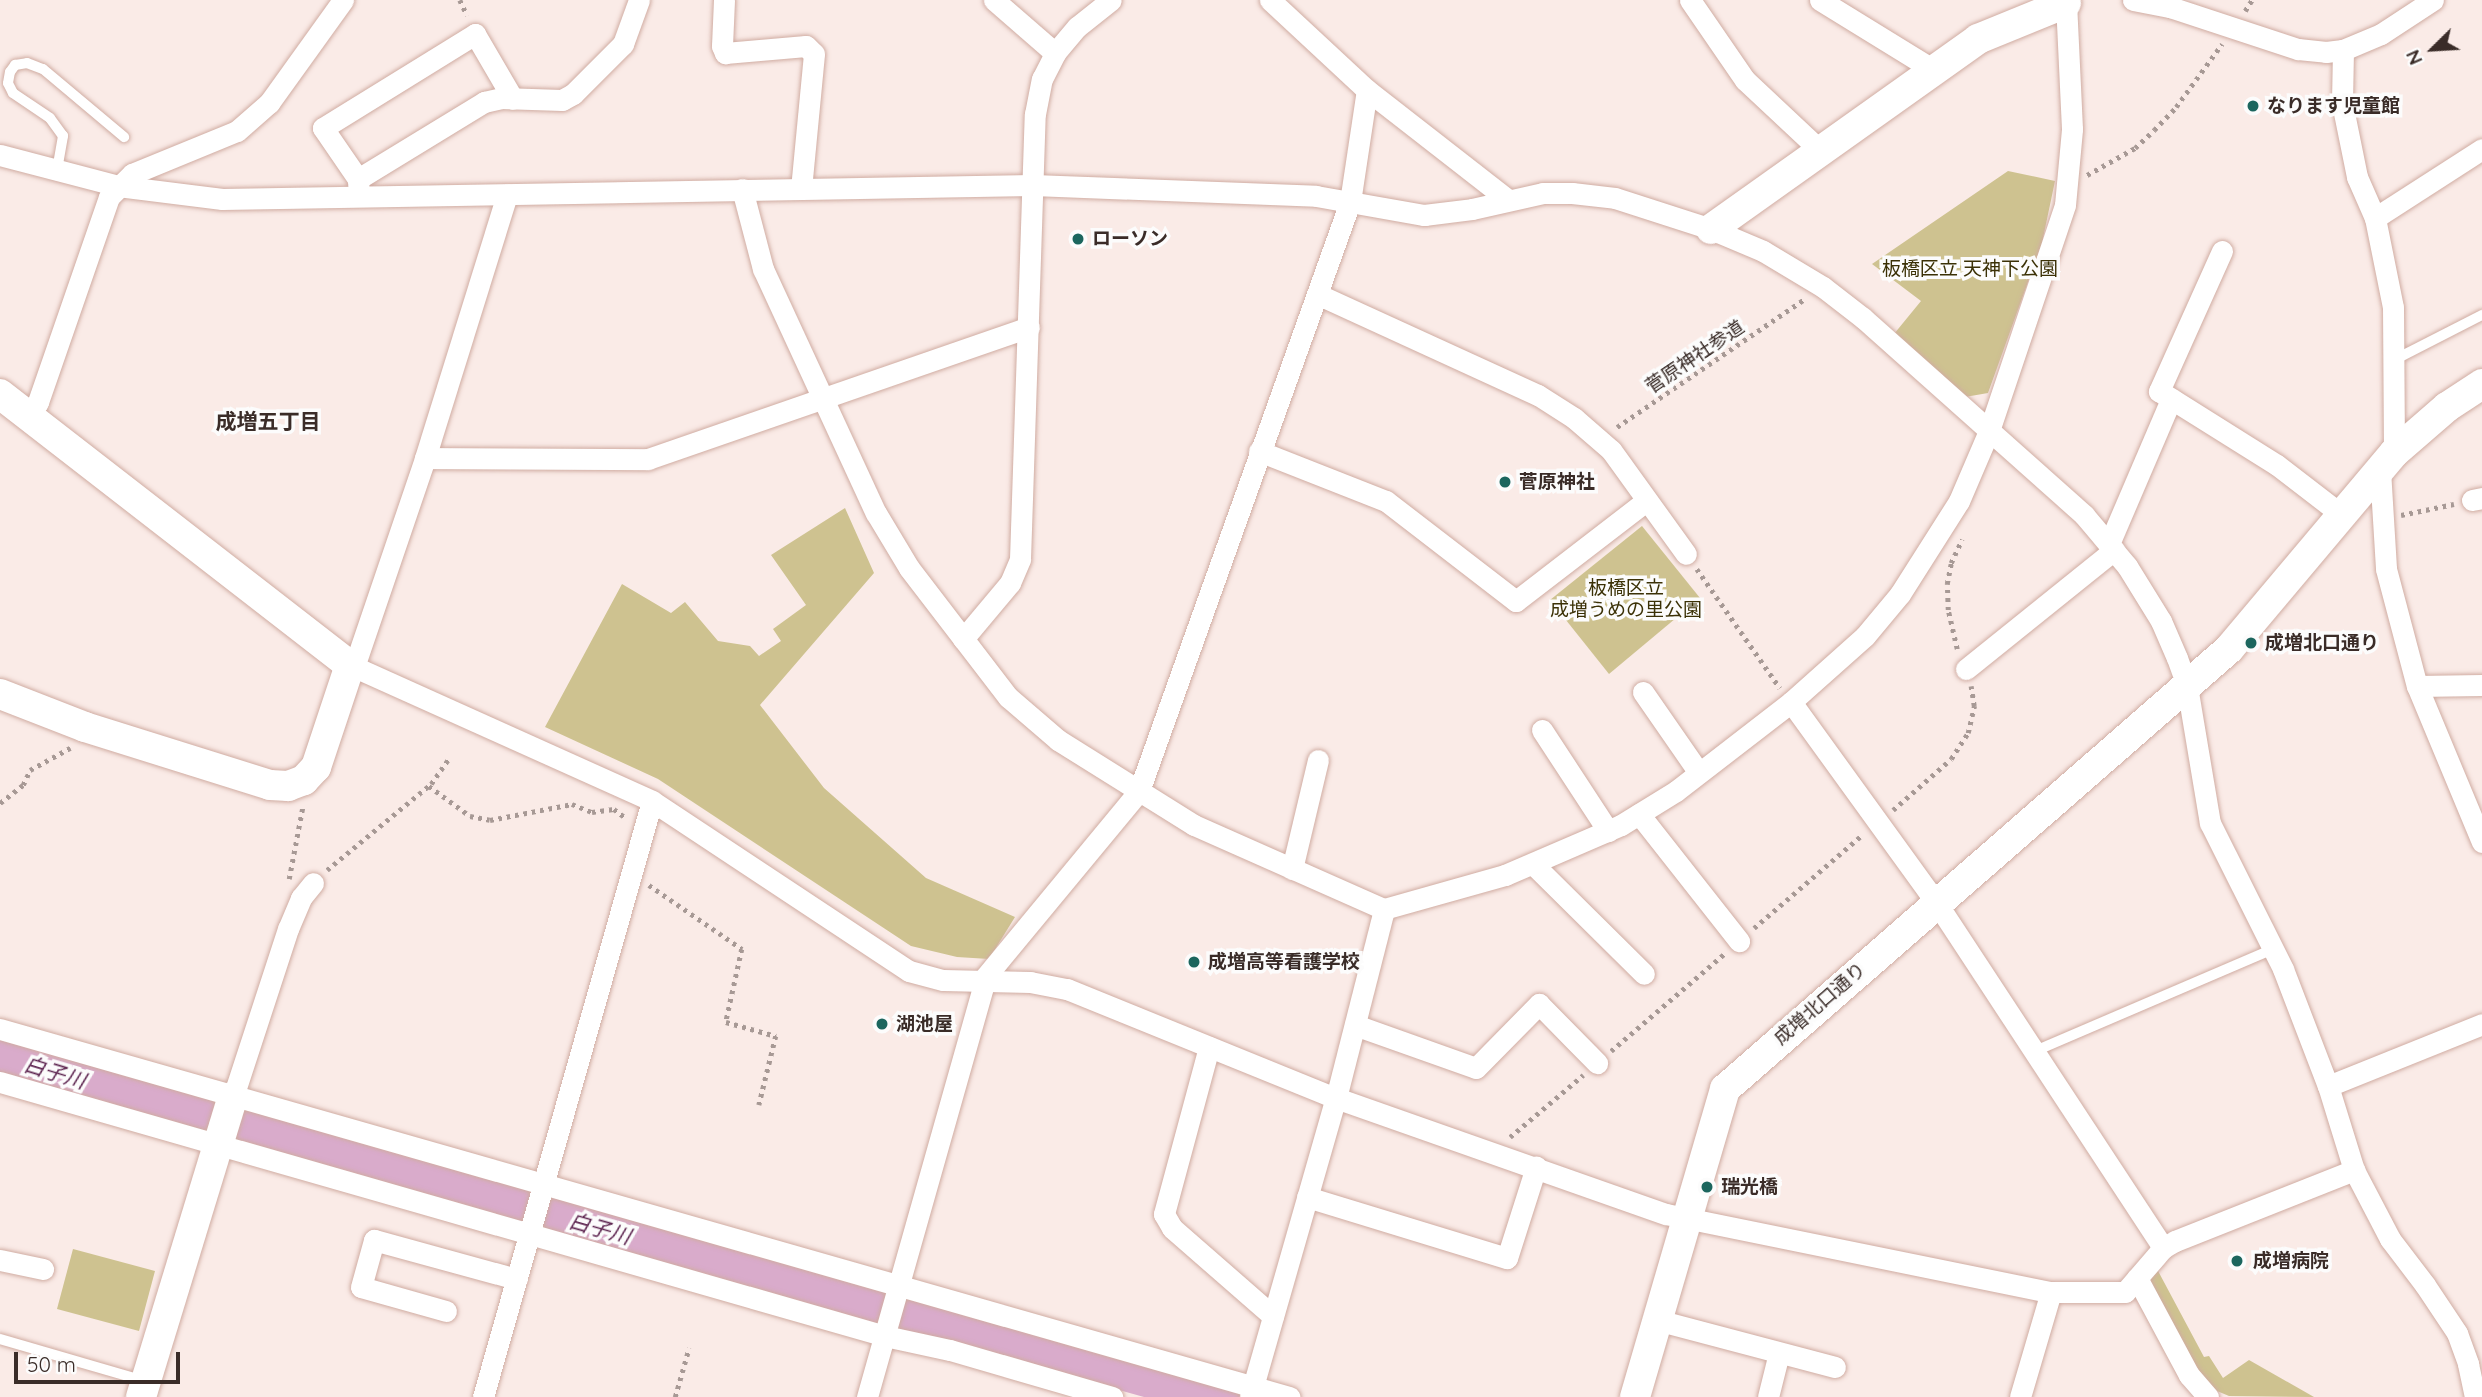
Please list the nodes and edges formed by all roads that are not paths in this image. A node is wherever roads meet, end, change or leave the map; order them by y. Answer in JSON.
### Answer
{"nodes":[{"id":1,"x":343,"y":0,"type":"edge"},
{"id":2,"x":639,"y":0,"type":"edge"},
{"id":3,"x":724,"y":0,"type":"edge"},
{"id":4,"x":994,"y":0,"type":"edge"},
{"id":5,"x":1111,"y":0,"type":"edge"},
{"id":6,"x":1270,"y":0,"type":"edge"},
{"id":7,"x":1820,"y":0,"type":"edge"},
{"id":8,"x":2133,"y":0,"type":"edge"},
{"id":9,"x":2433,"y":0,"type":"edge"},
{"id":10,"x":2069,"y":1,"type":"edge"},
{"id":11,"x":1694,"y":2,"type":"edge"},
{"id":12,"x":2343,"y":50,"type":"junction"},
{"id":13,"x":1055,"y":53,"type":"junction"},
{"id":14,"x":1934,"y":70,"type":"junction"},
{"id":15,"x":1367,"y":90,"type":"junction"},
{"id":16,"x":513,"y":99,"type":"junction"},
{"id":17,"x":124,"y":137,"type":"dead end"},
{"id":18,"x":2482,"y":149,"type":"edge"},
{"id":19,"x":1821,"y":150,"type":"junction"},
{"id":20,"x":0,"y":155,"type":"edge"},
{"id":21,"x":57,"y":170,"type":"junction"},
{"id":22,"x":1033,"y":184,"type":"junction"},
{"id":23,"x":118,"y":186,"type":"junction"},
{"id":24,"x":359,"y":187,"type":"junction"},
{"id":25,"x":801,"y":188,"type":"junction"},
{"id":26,"x":741,"y":189,"type":"junction"},
{"id":27,"x":507,"y":194,"type":"junction"},
{"id":28,"x":1507,"y":199,"type":"junction"},
{"id":29,"x":1350,"y":202,"type":"junction"},
{"id":30,"x":2375,"y":218,"type":"junction"},
{"id":31,"x":1711,"y":229,"type":"junction"},
{"id":32,"x":2222,"y":251,"type":"dead end"},
{"id":33,"x":1317,"y":294,"type":"junction"},
{"id":34,"x":2482,"y":315,"type":"edge"},
{"id":35,"x":1029,"y":327,"type":"junction"},
{"id":36,"x":2394,"y":360,"type":"junction"},
{"id":37,"x":2482,"y":384,"type":"edge"},
{"id":38,"x":0,"y":394,"type":"edge"},
{"id":39,"x":2171,"y":399,"type":"junction"},
{"id":40,"x":824,"y":400,"type":"junction"},
{"id":41,"x":29,"y":416,"type":"junction"},
{"id":42,"x":1989,"y":431,"type":"junction"},
{"id":43,"x":1259,"y":452,"type":"junction"},
{"id":44,"x":425,"y":458,"type":"junction"},
{"id":45,"x":2387,"y":462,"type":"junction"},
{"id":46,"x":1647,"y":500,"type":"junction"},
{"id":47,"x":2342,"y":515,"type":"junction"},
{"id":48,"x":2111,"y":547,"type":"junction"},
{"id":49,"x":1686,"y":554,"type":"road end"},
{"id":50,"x":963,"y":639,"type":"junction"},
{"id":51,"x":352,"y":666,"type":"junction"},
{"id":52,"x":1966,"y":669,"type":"road end"},
{"id":53,"x":2482,"y":685,"type":"edge"},
{"id":54,"x":2187,"y":686,"type":"junction"},
{"id":55,"x":2417,"y":686,"type":"junction"},
{"id":56,"x":1643,"y":692,"type":"dead end"},
{"id":57,"x":0,"y":694,"type":"edge"},
{"id":58,"x":1788,"y":698,"type":"junction"},
{"id":59,"x":1542,"y":730,"type":"dead end"},
{"id":60,"x":1318,"y":760,"type":"dead end"},
{"id":61,"x":1699,"y":773,"type":"junction"},
{"id":62,"x":1139,"y":791,"type":"junction"},
{"id":63,"x":652,"y":801,"type":"junction"},
{"id":64,"x":1639,"y":814,"type":"junction"},
{"id":65,"x":1608,"y":831,"type":"junction"},
{"id":66,"x":2482,"y":842,"type":"edge"},
{"id":67,"x":1532,"y":864,"type":"junction"},
{"id":68,"x":1292,"y":869,"type":"junction"},
{"id":69,"x":313,"y":883,"type":"road end"},
{"id":70,"x":1936,"y":902,"type":"junction"},
{"id":71,"x":1384,"y":909,"type":"junction"},
{"id":72,"x":1739,"y":941,"type":"road end"},
{"id":73,"x":2273,"y":949,"type":"junction"},
{"id":74,"x":1644,"y":974,"type":"dead end"},
{"id":75,"x":985,"y":981,"type":"junction"},
{"id":76,"x":2482,"y":1024,"type":"edge"},
{"id":77,"x":1355,"y":1025,"type":"junction"},
{"id":78,"x":0,"y":1029,"type":"edge"},
{"id":79,"x":1209,"y":1047,"type":"junction"},
{"id":80,"x":2033,"y":1052,"type":"junction"},
{"id":81,"x":1597,"y":1063,"type":"road end"},
{"id":82,"x":0,"y":1082,"type":"edge"},
{"id":83,"x":2328,"y":1086,"type":"junction"},
{"id":84,"x":233,"y":1097,"type":"junction"},
{"id":85,"x":1336,"y":1098,"type":"junction"},
{"id":86,"x":219,"y":1144,"type":"junction"},
{"id":87,"x":1536,"y":1167,"type":"junction"},
{"id":88,"x":2354,"y":1170,"type":"junction"},
{"id":89,"x":544,"y":1183,"type":"junction"},
{"id":90,"x":1307,"y":1198,"type":"junction"},
{"id":91,"x":1686,"y":1218,"type":"junction"},
{"id":92,"x":530,"y":1233,"type":"junction"},
{"id":93,"x":2163,"y":1248,"type":"junction"},
{"id":94,"x":0,"y":1260,"type":"edge"},
{"id":95,"x":43,"y":1269,"type":"dead end"},
{"id":96,"x":2137,"y":1278,"type":"junction"},
{"id":97,"x":517,"y":1279,"type":"junction"},
{"id":98,"x":899,"y":1286,"type":"junction"},
{"id":99,"x":2050,"y":1292,"type":"junction"},
{"id":100,"x":446,"y":1311,"type":"dead end"},
{"id":101,"x":1273,"y":1316,"type":"junction"},
{"id":102,"x":1657,"y":1321,"type":"junction"},
{"id":103,"x":886,"y":1333,"type":"junction"},
{"id":104,"x":0,"y":1339,"type":"edge"},
{"id":105,"x":1779,"y":1353,"type":"junction"},
{"id":106,"x":2475,"y":1360,"type":"edge"},
{"id":107,"x":1835,"y":1367,"type":"dead end"},
{"id":108,"x":144,"y":1389,"type":"edge"},
{"id":109,"x":1251,"y":1392,"type":"edge"},
{"id":110,"x":484,"y":1397,"type":"edge"},
{"id":111,"x":867,"y":1397,"type":"edge"},
{"id":112,"x":1112,"y":1397,"type":"edge"},
{"id":113,"x":1289,"y":1397,"type":"edge"},
{"id":114,"x":1635,"y":1397,"type":"edge"},
{"id":115,"x":1768,"y":1397,"type":"edge"},
{"id":116,"x":2020,"y":1397,"type":"edge"},
{"id":117,"x":2208,"y":1397,"type":"edge"},
{"id":118,"x":2474,"y":1397,"type":"edge"}],
"edges":[{"from":1,"to":23,"type":"street"},
{"from":2,"to":16,"type":"street"},
{"from":3,"to":25,"type":"street"},
{"from":4,"to":13,"type":"street"},
{"from":5,"to":13,"type":"street"},
{"from":6,"to":15,"type":"street"},
{"from":7,"to":14,"type":"street"},
{"from":8,"to":12,"type":"street"},
{"from":9,"to":12,"type":"street"},
{"from":10,"to":14,"type":"street"},
{"from":10,"to":42,"type":"street"},
{"from":11,"to":19,"type":"street"},
{"from":12,"to":30,"type":"street"},
{"from":13,"to":22,"type":"street"},
{"from":14,"to":19,"type":"street"},
{"from":15,"to":28,"type":"street"},
{"from":15,"to":29,"type":"street"},
{"from":16,"to":24,"type":"street"},
{"from":16,"to":24,"type":"street"},
{"from":17,"to":21,"type":"lane"},
{"from":18,"to":30,"type":"street"},
{"from":19,"to":31,"type":"street"},
{"from":20,"to":21,"type":"street"},
{"from":21,"to":23,"type":"street"},
{"from":22,"to":25,"type":"street"},
{"from":22,"to":29,"type":"street"},
{"from":22,"to":35,"type":"street"},
{"from":23,"to":24,"type":"street"},
{"from":23,"to":41,"type":"street"},
{"from":24,"to":27,"type":"street"},
{"from":25,"to":26,"type":"street"},
{"from":26,"to":27,"type":"street"},
{"from":26,"to":40,"type":"street"},
{"from":27,"to":44,"type":"street"},
{"from":28,"to":29,"type":"street"},
{"from":28,"to":31,"type":"street"},
{"from":29,"to":33,"type":"street"},
{"from":30,"to":36,"type":"street"},
{"from":31,"to":42,"type":"street"},
{"from":32,"to":39,"type":"street"},
{"from":33,"to":43,"type":"street"},
{"from":33,"to":46,"type":"street"},
{"from":34,"to":36,"type":"lane"},
{"from":35,"to":40,"type":"street"},
{"from":35,"to":50,"type":"street"},
{"from":36,"to":45,"type":"street"},
{"from":37,"to":45,"type":"street","name":"成増北口通り"},
{"from":38,"to":41,"type":"street"},
{"from":39,"to":47,"type":"street"},
{"from":39,"to":48,"type":"street"},
{"from":40,"to":44,"type":"street"},
{"from":40,"to":50,"type":"street"},
{"from":41,"to":51,"type":"street"},
{"from":42,"to":48,"type":"street"},
{"from":42,"to":58,"type":"street"},
{"from":43,"to":46,"type":"street"},
{"from":43,"to":62,"type":"street"},
{"from":44,"to":51,"type":"street"},
{"from":45,"to":47,"type":"street","name":"成増北口通り"},
{"from":45,"to":55,"type":"street"},
{"from":46,"to":49,"type":"street"},
{"from":47,"to":54,"type":"street","name":"成増北口通り"},
{"from":48,"to":52,"type":"street"},
{"from":48,"to":54,"type":"street"},
{"from":50,"to":62,"type":"street"},
{"from":51,"to":57,"type":"street"},
{"from":51,"to":63,"type":"street"},
{"from":53,"to":55,"type":"street"},
{"from":54,"to":70,"type":"street","name":"成増北口通り"},
{"from":54,"to":73,"type":"street"},
{"from":55,"to":66,"type":"street"},
{"from":56,"to":61,"type":"street"},
{"from":58,"to":61,"type":"street"},
{"from":58,"to":70,"type":"street"},
{"from":59,"to":65,"type":"street"},
{"from":60,"to":68,"type":"street"},
{"from":61,"to":64,"type":"street"},
{"from":62,"to":68,"type":"street"},
{"from":62,"to":75,"type":"street"},
{"from":63,"to":75,"type":"street"},
{"from":63,"to":89,"type":"street"},
{"from":64,"to":65,"type":"street"},
{"from":64,"to":72,"type":"street"},
{"from":65,"to":67,"type":"street"},
{"from":67,"to":71,"type":"street"},
{"from":67,"to":74,"type":"street"},
{"from":68,"to":71,"type":"street"},
{"from":69,"to":84,"type":"street"},
{"from":70,"to":80,"type":"street"},
{"from":70,"to":91,"type":"street","name":"成増北口通り"},
{"from":71,"to":77,"type":"street"},
{"from":73,"to":80,"type":"lane"},
{"from":73,"to":83,"type":"street"},
{"from":75,"to":79,"type":"street"},
{"from":75,"to":98,"type":"street"},
{"from":76,"to":83,"type":"street"},
{"from":77,"to":81,"type":"street"},
{"from":77,"to":85,"type":"street"},
{"from":78,"to":84,"type":"street"},
{"from":79,"to":85,"type":"street"},
{"from":79,"to":101,"type":"street"},
{"from":80,"to":93,"type":"street"},
{"from":82,"to":86,"type":"street"},
{"from":83,"to":88,"type":"street"},
{"from":84,"to":86,"type":"street"},
{"from":84,"to":89,"type":"street"},
{"from":85,"to":87,"type":"street"},
{"from":85,"to":90,"type":"street"},
{"from":86,"to":92,"type":"street"},
{"from":86,"to":108,"type":"street"},
{"from":87,"to":90,"type":"street"},
{"from":87,"to":91,"type":"street"},
{"from":88,"to":93,"type":"street"},
{"from":88,"to":106,"type":"street"},
{"from":89,"to":92,"type":"street"},
{"from":89,"to":98,"type":"street"},
{"from":90,"to":101,"type":"street"},
{"from":91,"to":99,"type":"street"},
{"from":91,"to":102,"type":"street","name":"成増北口通り"},
{"from":92,"to":97,"type":"street"},
{"from":92,"to":103,"type":"street"},
{"from":93,"to":96,"type":"street"},
{"from":94,"to":95,"type":"street"},
{"from":96,"to":99,"type":"street"},
{"from":96,"to":117,"type":"street"},
{"from":97,"to":100,"type":"street"},
{"from":97,"to":110,"type":"street"},
{"from":98,"to":103,"type":"street"},
{"from":98,"to":109,"type":"street"},
{"from":99,"to":116,"type":"street"},
{"from":101,"to":109,"type":"street"},
{"from":102,"to":105,"type":"street"},
{"from":102,"to":114,"type":"street","name":"成増北口通り"},
{"from":103,"to":111,"type":"street"},
{"from":103,"to":112,"type":"street"},
{"from":104,"to":108,"type":"lane"},
{"from":105,"to":107,"type":"street"},
{"from":105,"to":115,"type":"street"},
{"from":106,"to":118,"type":"street"},
{"from":109,"to":113,"type":"street"}]}
